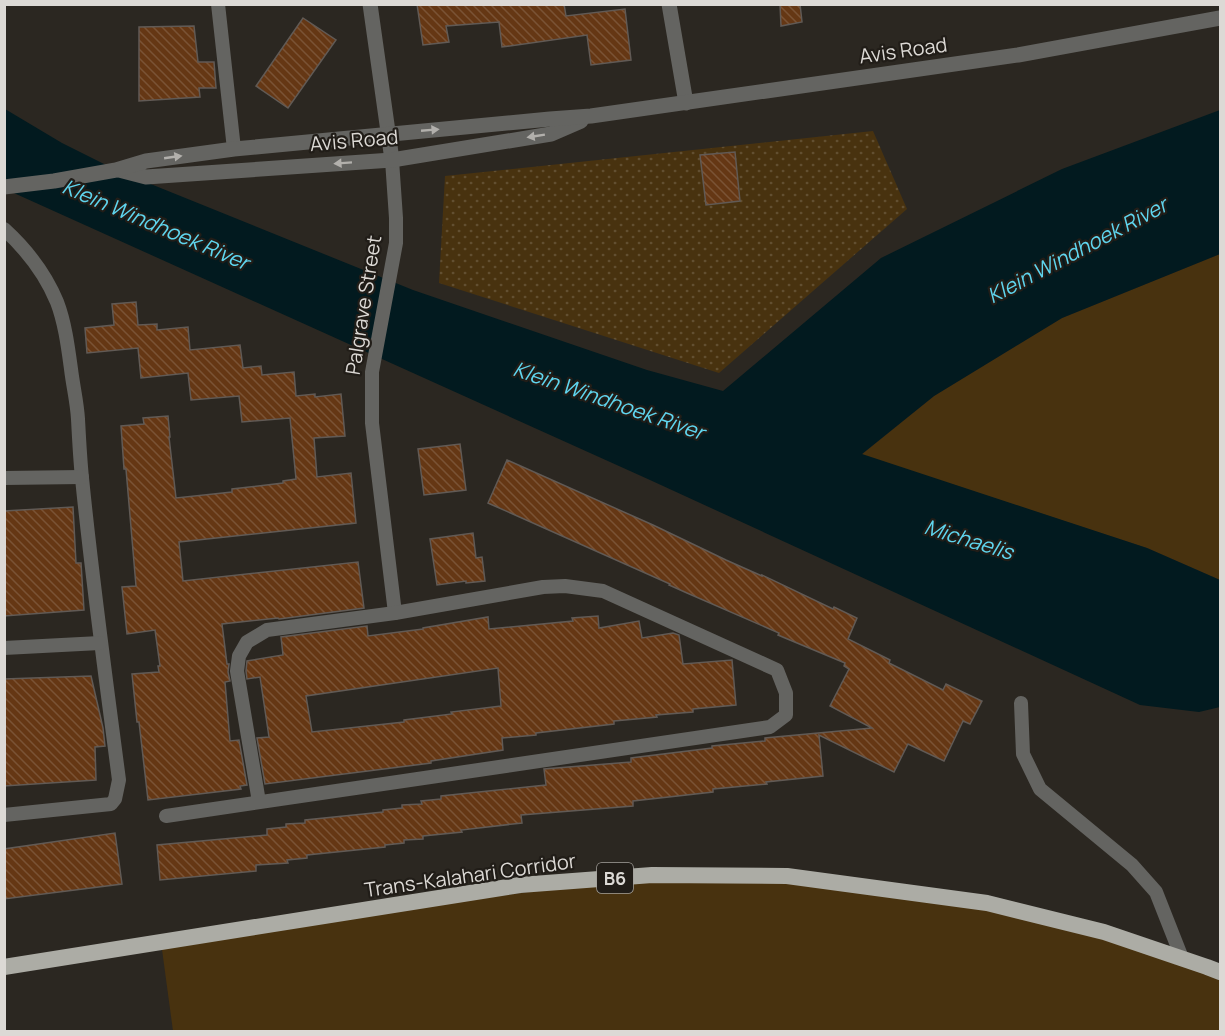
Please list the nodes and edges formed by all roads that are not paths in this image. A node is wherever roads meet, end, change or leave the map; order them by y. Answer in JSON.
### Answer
{"nodes":[{"id":1,"x":218,"y":4,"type":"edge"},
{"id":2,"x":370,"y":4,"type":"edge"},
{"id":3,"x":669,"y":4,"type":"edge"},
{"id":4,"x":1221,"y":18,"type":"edge"},
{"id":5,"x":686,"y":103,"type":"junction"},
{"id":6,"x":591,"y":117,"type":"junction"},
{"id":7,"x":389,"y":134,"type":"junction"},
{"id":8,"x":234,"y":148,"type":"junction"},
{"id":9,"x":392,"y":160,"type":"junction"},
{"id":10,"x":116,"y":170,"type":"junction"},
{"id":11,"x":4,"y":186,"type":"edge"},
{"id":12,"x":4,"y":229,"type":"edge"},
{"id":13,"x":81,"y":477,"type":"junction"},
{"id":14,"x":4,"y":478,"type":"edge"},
{"id":15,"x":395,"y":613,"type":"junction"},
{"id":16,"x":100,"y":643,"type":"junction"},
{"id":17,"x":4,"y":648,"type":"edge"},
{"id":18,"x":1021,"y":703,"type":"dead end"},
{"id":19,"x":259,"y":802,"type":"junction"},
{"id":20,"x":4,"y":815,"type":"edge"},
{"id":21,"x":166,"y":816,"type":"dead end"},
{"id":22,"x":1182,"y":958,"type":"junction"},
{"id":23,"x":4,"y":967,"type":"edge"},
{"id":24,"x":1221,"y":972,"type":"edge"}],
"edges":[{"from":1,"to":8,"type":"lane"},
{"from":2,"to":7,"type":"street","name":"Palgrave Street"},
{"from":3,"to":5,"type":"street"},
{"from":4,"to":5,"type":"street","name":"Avis Road"},
{"from":5,"to":6,"type":"street","name":"Avis Road"},
{"from":7,"to":6,"type":"street","name":"Avis Road","one_way":true},
{"from":6,"to":9,"type":"street","name":"Avis Road","one_way":true},
{"from":7,"to":8,"type":"street","name":"Avis Road"},
{"from":7,"to":9,"type":"street","name":"Palgrave Street"},
{"from":10,"to":8,"type":"street","name":"Avis Road","one_way":true},
{"from":9,"to":10,"type":"street","name":"Avis Road","one_way":true},
{"from":9,"to":15,"type":"lane","name":"Palgrave Street"},
{"from":10,"to":11,"type":"street","name":"Avis Road"},
{"from":12,"to":13,"type":"lane"},
{"from":13,"to":14,"type":"lane"},
{"from":13,"to":16,"type":"lane"},
{"from":15,"to":19,"type":"lane"},
{"from":15,"to":19,"type":"lane"},
{"from":16,"to":17,"type":"lane"},
{"from":16,"to":20,"type":"lane"},
{"from":18,"to":22,"type":"lane"},
{"from":19,"to":21,"type":"lane"},
{"from":22,"to":23,"type":"highway","name":"Trans-Kalahari Corridor","number":"B6"},
{"from":22,"to":24,"type":"highway","name":"Trans-Kalahari Corridor","number":"B6"}]}
